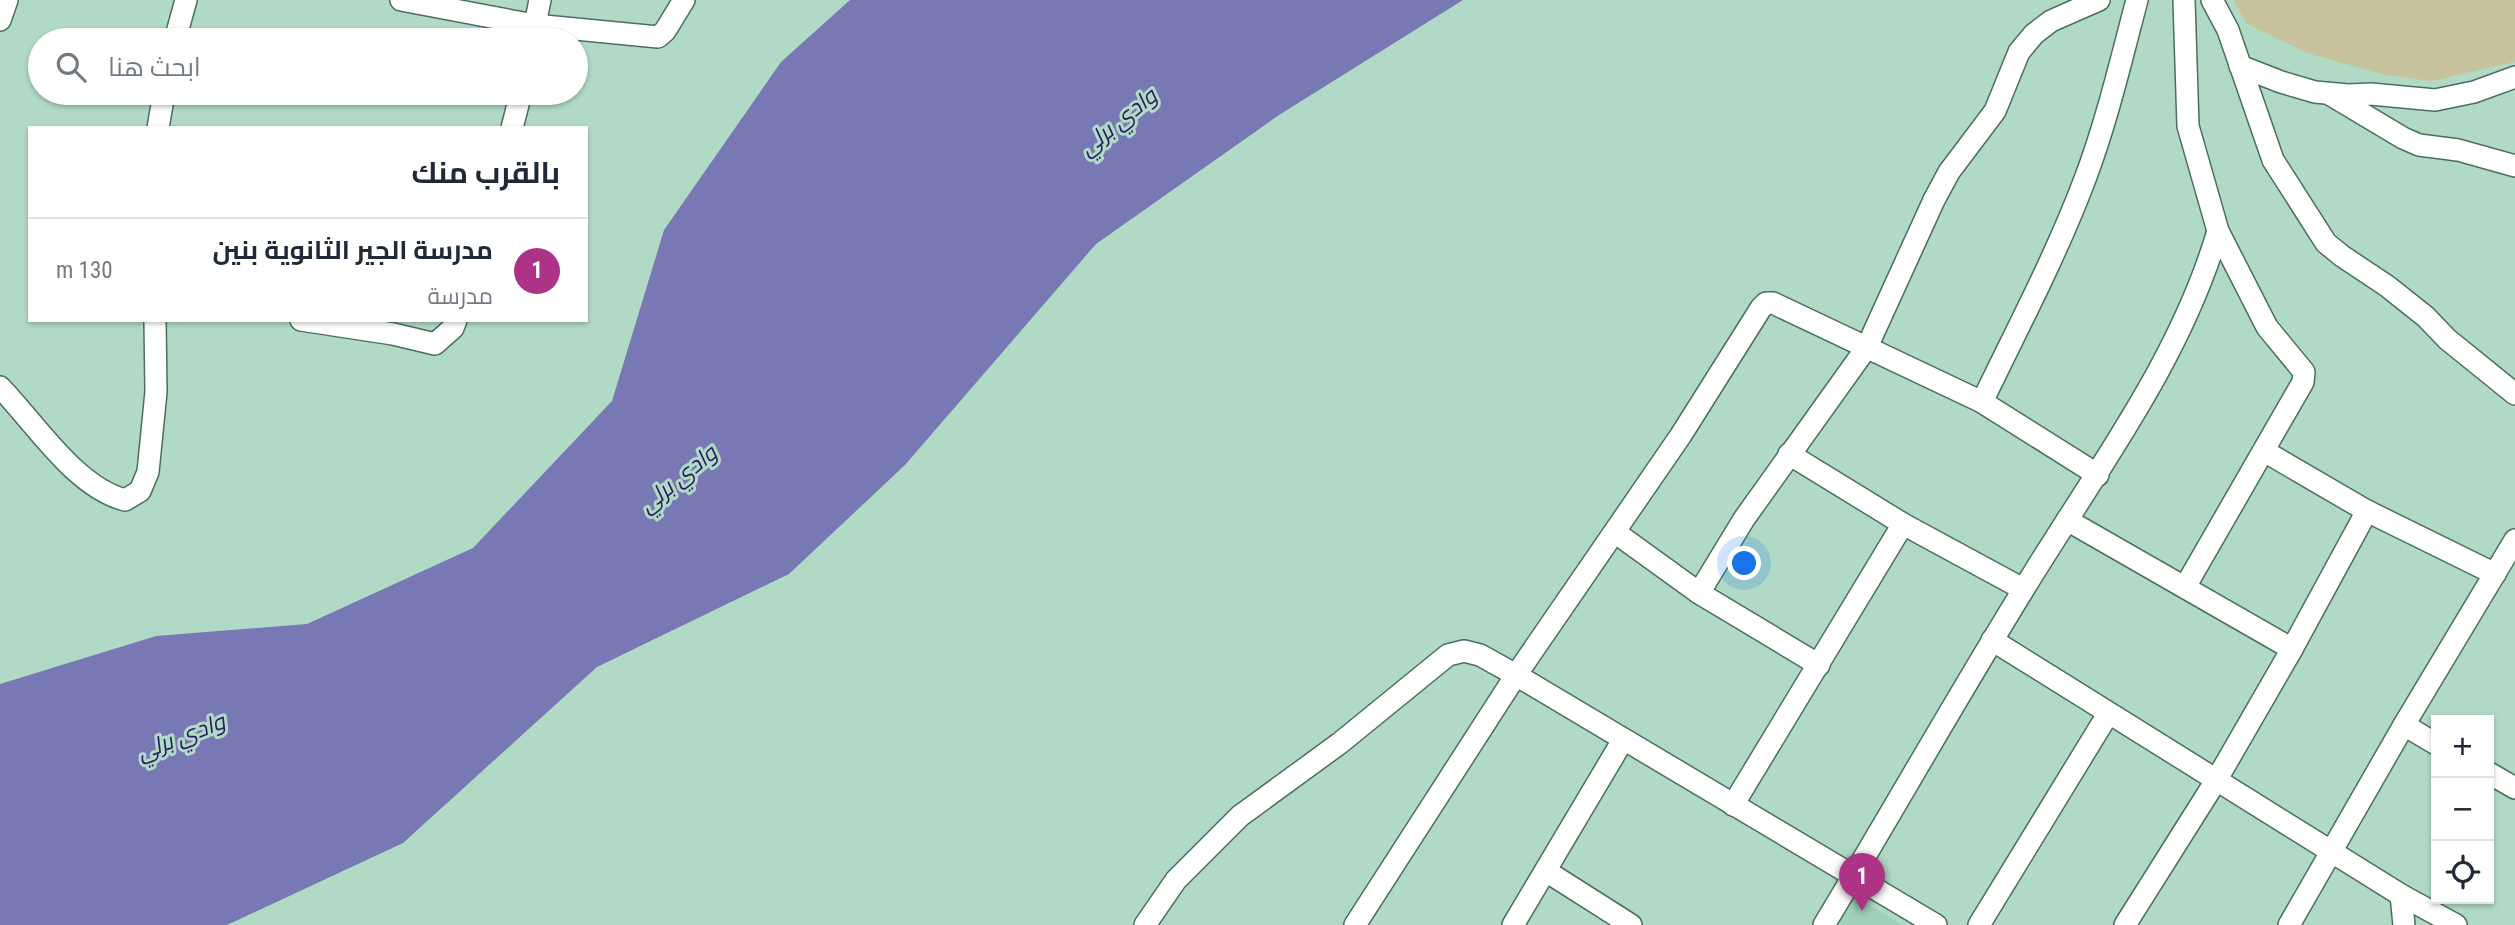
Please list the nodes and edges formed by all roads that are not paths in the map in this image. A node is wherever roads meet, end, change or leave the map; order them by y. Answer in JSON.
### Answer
{"nodes":[{"id":1,"x":7,"y":0,"type":"edge"},
{"id":2,"x":186,"y":0,"type":"edge"},
{"id":3,"x":401,"y":0,"type":"edge"},
{"id":4,"x":540,"y":0,"type":"edge"},
{"id":5,"x":684,"y":0,"type":"edge"},
{"id":6,"x":2099,"y":0,"type":"edge"},
{"id":7,"x":2137,"y":0,"type":"edge"},
{"id":8,"x":2184,"y":0,"type":"edge"},
{"id":9,"x":2212,"y":0,"type":"edge"},
{"id":10,"x":447,"y":5,"type":"edge"},
{"id":11,"x":0,"y":20,"type":"edge"},
{"id":12,"x":178,"y":28,"type":"edge"},
{"id":13,"x":518,"y":28,"type":"edge"},
{"id":14,"x":534,"y":28,"type":"edge"},
{"id":15,"x":588,"y":35,"type":"edge"},
{"id":16,"x":2240,"y":66,"type":"junction"},
{"id":17,"x":2515,"y":77,"type":"edge"},
{"id":18,"x":2331,"y":95,"type":"junction"},
{"id":19,"x":162,"y":105,"type":"edge"},
{"id":20,"x":518,"y":105,"type":"edge"},
{"id":21,"x":158,"y":126,"type":"edge"},
{"id":22,"x":513,"y":126,"type":"edge"},
{"id":23,"x":2515,"y":166,"type":"edge"},
{"id":24,"x":2218,"y":231,"type":"junction"},
{"id":25,"x":155,"y":322,"type":"edge"},
{"id":26,"x":314,"y":322,"type":"edge"},
{"id":27,"x":455,"y":322,"type":"edge"},
{"id":28,"x":1867,"y":347,"type":"junction"},
{"id":29,"x":0,"y":387,"type":"edge"},
{"id":30,"x":2515,"y":394,"type":"edge"},
{"id":31,"x":1982,"y":402,"type":"junction"},
{"id":32,"x":2264,"y":452,"type":"junction"},
{"id":33,"x":1789,"y":454,"type":"junction"},
{"id":34,"x":2098,"y":475,"type":"junction"},
{"id":35,"x":2367,"y":511,"type":"junction"},
{"id":36,"x":2067,"y":520,"type":"junction"},
{"id":37,"x":1903,"y":524,"type":"junction"},
{"id":38,"x":1616,"y":533,"type":"junction"},
{"id":39,"x":2515,"y":540,"type":"edge"},
{"id":40,"x":2495,"y":574,"type":"junction"},
{"id":41,"x":2185,"y":587,"type":"junction"},
{"id":42,"x":2023,"y":589,"type":"junction"},
{"id":43,"x":1699,"y":593,"type":"junction"},
{"id":44,"x":1992,"y":640,"type":"junction"},
{"id":45,"x":2292,"y":649,"type":"junction"},
{"id":46,"x":1819,"y":665,"type":"junction"},
{"id":47,"x":1516,"y":675,"type":"junction"},
{"id":48,"x":2108,"y":714,"type":"junction"},
{"id":49,"x":2404,"y":726,"type":"junction"},
{"id":50,"x":1623,"y":740,"type":"junction"},
{"id":51,"x":2431,"y":741,"type":"edge"},
{"id":52,"x":2494,"y":776,"type":"edge"},
{"id":53,"x":2217,"y":779,"type":"junction"},
{"id":54,"x":2515,"y":788,"type":"edge"},
{"id":55,"x":1733,"y":805,"type":"junction"},
{"id":56,"x":2331,"y":853,"type":"junction"},
{"id":57,"x":1546,"y":872,"type":"junction"},
{"id":58,"x":1854,"y":875,"type":"junction"},
{"id":59,"x":2401,"y":895,"type":"junction"},
{"id":60,"x":2452,"y":924,"type":"edge"},
{"id":61,"x":1145,"y":925,"type":"edge"},
{"id":62,"x":1355,"y":925,"type":"edge"},
{"id":63,"x":1513,"y":925,"type":"edge"},
{"id":64,"x":1631,"y":925,"type":"edge"},
{"id":65,"x":1824,"y":925,"type":"edge"},
{"id":66,"x":1936,"y":925,"type":"edge"},
{"id":67,"x":1979,"y":925,"type":"edge"},
{"id":68,"x":2125,"y":925,"type":"edge"},
{"id":69,"x":2289,"y":925,"type":"edge"},
{"id":70,"x":2404,"y":925,"type":"edge"}],
"edges":[{"from":1,"to":11,"type":"street"},
{"from":2,"to":12,"type":"street"},
{"from":3,"to":10,"type":"street"},
{"from":4,"to":14,"type":"street"},
{"from":5,"to":15,"type":"street"},
{"from":6,"to":28,"type":"street"},
{"from":7,"to":31,"type":"street"},
{"from":8,"to":24,"type":"street"},
{"from":9,"to":16,"type":"street"},
{"from":10,"to":13,"type":"street"},
{"from":16,"to":18,"type":"street"},
{"from":16,"to":30,"type":"street"},
{"from":17,"to":18,"type":"street"},
{"from":18,"to":23,"type":"street"},
{"from":19,"to":21,"type":"street"},
{"from":20,"to":22,"type":"street"},
{"from":24,"to":32,"type":"street"},
{"from":24,"to":34,"type":"street"},
{"from":25,"to":29,"type":"street"},
{"from":26,"to":27,"type":"street"},
{"from":28,"to":31,"type":"street"},
{"from":28,"to":33,"type":"street"},
{"from":28,"to":38,"type":"street"},
{"from":31,"to":34,"type":"street"},
{"from":32,"to":35,"type":"street"},
{"from":32,"to":41,"type":"street"},
{"from":33,"to":37,"type":"street"},
{"from":33,"to":43,"type":"street"},
{"from":34,"to":36,"type":"street"},
{"from":35,"to":40,"type":"street"},
{"from":35,"to":45,"type":"street"},
{"from":36,"to":41,"type":"street"},
{"from":36,"to":42,"type":"street"},
{"from":37,"to":42,"type":"street"},
{"from":37,"to":46,"type":"street"},
{"from":38,"to":43,"type":"street"},
{"from":38,"to":47,"type":"street"},
{"from":39,"to":40,"type":"street"},
{"from":40,"to":49,"type":"street"},
{"from":41,"to":45,"type":"street"},
{"from":42,"to":44,"type":"street"},
{"from":43,"to":46,"type":"street"},
{"from":44,"to":48,"type":"street"},
{"from":44,"to":58,"type":"street"},
{"from":45,"to":53,"type":"street"},
{"from":46,"to":55,"type":"street"},
{"from":47,"to":50,"type":"street"},
{"from":47,"to":61,"type":"street"},
{"from":47,"to":62,"type":"street"},
{"from":48,"to":53,"type":"street"},
{"from":48,"to":67,"type":"street"},
{"from":49,"to":51,"type":"street"},
{"from":49,"to":56,"type":"street"},
{"from":50,"to":55,"type":"street"},
{"from":50,"to":57,"type":"street"},
{"from":52,"to":54,"type":"street"},
{"from":53,"to":56,"type":"street"},
{"from":53,"to":68,"type":"street"},
{"from":55,"to":58,"type":"street"},
{"from":56,"to":59,"type":"street"},
{"from":56,"to":69,"type":"street"},
{"from":57,"to":63,"type":"street"},
{"from":57,"to":64,"type":"street"},
{"from":58,"to":65,"type":"street"},
{"from":58,"to":66,"type":"street"},
{"from":59,"to":60,"type":"street"},
{"from":59,"to":70,"type":"street"}]}
